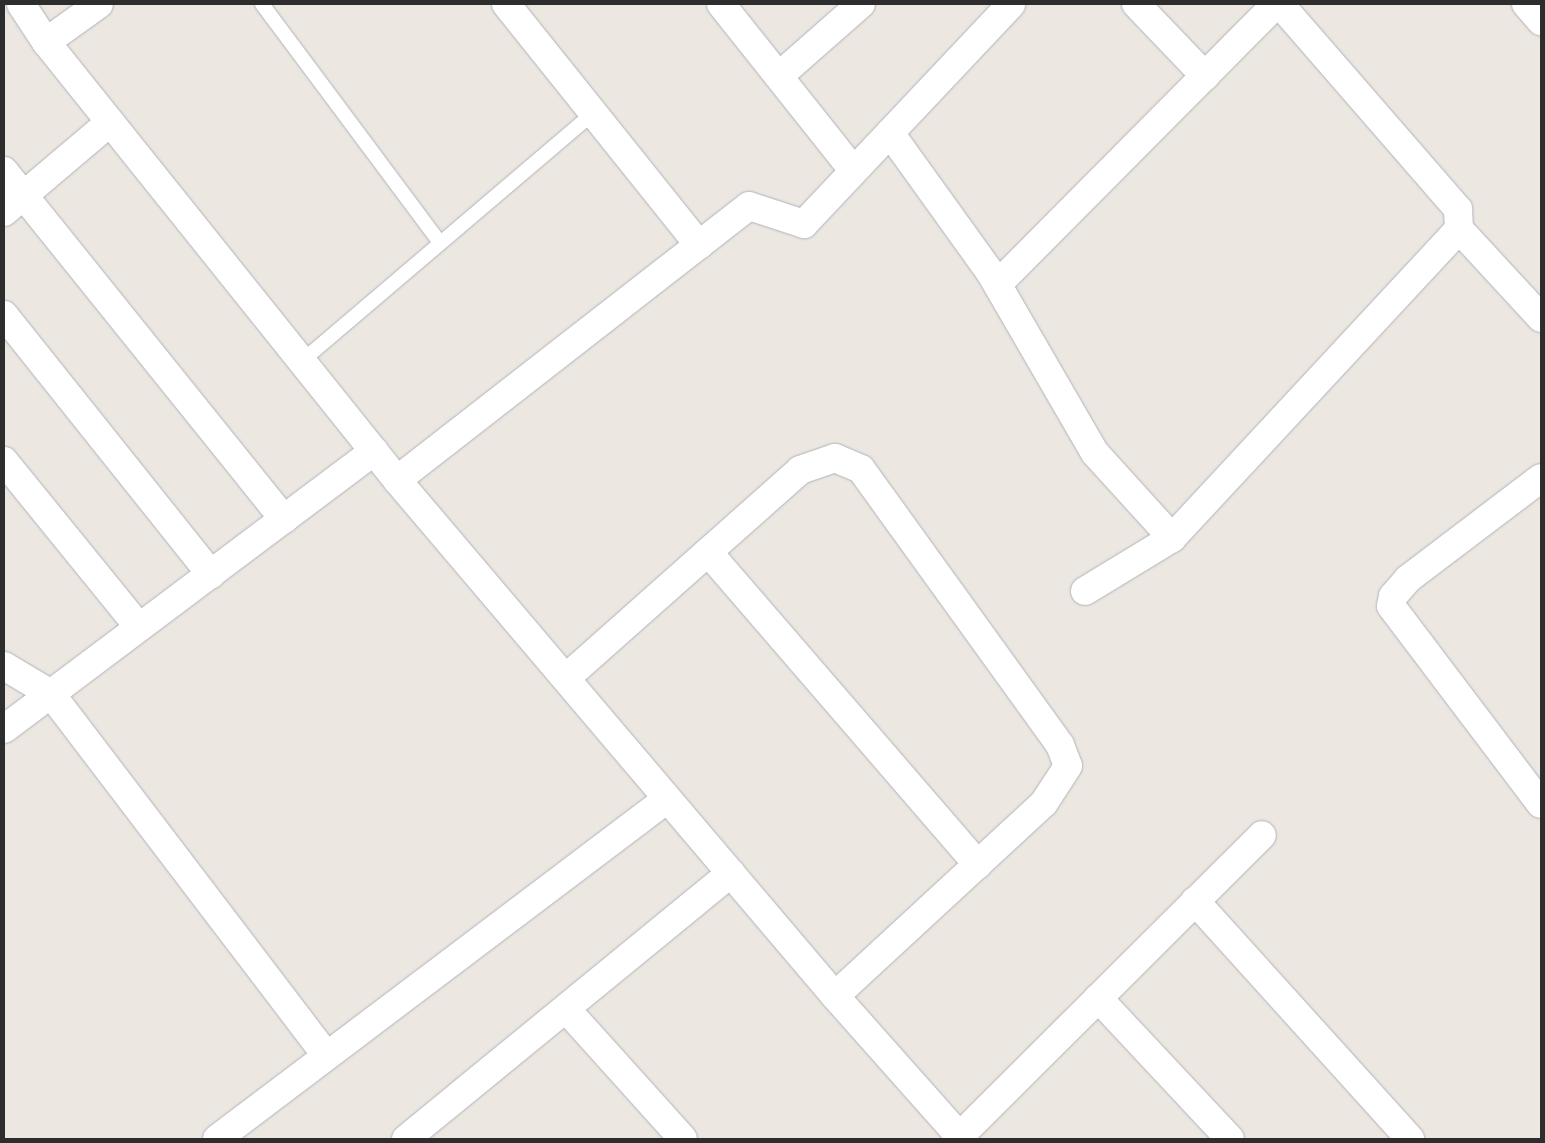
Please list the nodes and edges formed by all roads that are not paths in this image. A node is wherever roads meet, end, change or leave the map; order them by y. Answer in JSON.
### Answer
{"nodes":[{"id":1,"x":21,"y":4,"type":"edge"},
{"id":2,"x":99,"y":4,"type":"edge"},
{"id":3,"x":262,"y":4,"type":"edge"},
{"id":4,"x":506,"y":4,"type":"edge"},
{"id":5,"x":721,"y":4,"type":"edge"},
{"id":6,"x":861,"y":4,"type":"edge"},
{"id":7,"x":1011,"y":4,"type":"edge"},
{"id":8,"x":1136,"y":4,"type":"edge"},
{"id":9,"x":1278,"y":4,"type":"edge"},
{"id":10,"x":1526,"y":4,"type":"edge"},
{"id":11,"x":1541,"y":21,"type":"edge"},
{"id":12,"x":46,"y":42,"type":"junction"},
{"id":13,"x":779,"y":76,"type":"junction"},
{"id":14,"x":1205,"y":76,"type":"junction"},
{"id":15,"x":593,"y":113,"type":"junction"},
{"id":16,"x":110,"y":122,"type":"junction"},
{"id":17,"x":890,"y":133,"type":"junction"},
{"id":18,"x":4,"y":171,"type":"edge"},
{"id":19,"x":854,"y":171,"type":"junction"},
{"id":20,"x":13,"y":203,"type":"edge"},
{"id":21,"x":1459,"y":229,"type":"junction"},
{"id":22,"x":440,"y":243,"type":"junction"},
{"id":23,"x":699,"y":245,"type":"junction"},
{"id":24,"x":998,"y":284,"type":"junction"},
{"id":25,"x":4,"y":314,"type":"edge"},
{"id":26,"x":1541,"y":318,"type":"edge"},
{"id":27,"x":302,"y":361,"type":"junction"},
{"id":28,"x":374,"y":451,"type":"junction"},
{"id":29,"x":4,"y":461,"type":"edge"},
{"id":30,"x":1541,"y":478,"type":"edge"},
{"id":31,"x":397,"y":480,"type":"junction"},
{"id":32,"x":284,"y":519,"type":"junction"},
{"id":33,"x":1172,"y":538,"type":"junction"},
{"id":34,"x":708,"y":552,"type":"junction"},
{"id":35,"x":210,"y":574,"type":"junction"},
{"id":36,"x":1085,"y":591,"type":"dead end"},
{"id":37,"x":139,"y":627,"type":"junction"},
{"id":38,"x":4,"y":666,"type":"edge"},
{"id":39,"x":566,"y":678,"type":"junction"},
{"id":40,"x":50,"y":694,"type":"junction"},
{"id":41,"x":4,"y":729,"type":"edge"},
{"id":42,"x":667,"y":799,"type":"junction"},
{"id":43,"x":1541,"y":804,"type":"edge"},
{"id":44,"x":1262,"y":835,"type":"dead end"},
{"id":45,"x":978,"y":865,"type":"junction"},
{"id":46,"x":731,"y":873,"type":"junction"},
{"id":47,"x":1195,"y":901,"type":"junction"},
{"id":48,"x":835,"y":996,"type":"junction"},
{"id":49,"x":1098,"y":998,"type":"junction"},
{"id":50,"x":567,"y":1010,"type":"junction"},
{"id":51,"x":327,"y":1056,"type":"junction"},
{"id":52,"x":961,"y":1138,"type":"edge"},
{"id":53,"x":217,"y":1139,"type":"edge"},
{"id":54,"x":406,"y":1139,"type":"edge"},
{"id":55,"x":683,"y":1139,"type":"edge"},
{"id":56,"x":1230,"y":1139,"type":"edge"},
{"id":57,"x":1410,"y":1139,"type":"edge"}],
"edges":[{"from":1,"to":12,"type":"street"},
{"from":2,"to":12,"type":"street"},
{"from":3,"to":22,"type":"lane"},
{"from":4,"to":15,"type":"street"},
{"from":5,"to":13,"type":"street"},
{"from":6,"to":13,"type":"street"},
{"from":7,"to":17,"type":"street"},
{"from":8,"to":14,"type":"street"},
{"from":9,"to":14,"type":"street"},
{"from":9,"to":21,"type":"street"},
{"from":10,"to":11,"type":"street"},
{"from":12,"to":16,"type":"street"},
{"from":13,"to":19,"type":"street"},
{"from":14,"to":24,"type":"street"},
{"from":15,"to":22,"type":"lane"},
{"from":15,"to":23,"type":"street"},
{"from":16,"to":20,"type":"street"},
{"from":16,"to":27,"type":"street"},
{"from":17,"to":19,"type":"street"},
{"from":17,"to":24,"type":"street"},
{"from":18,"to":20,"type":"street"},
{"from":19,"to":23,"type":"street"},
{"from":20,"to":32,"type":"street"},
{"from":21,"to":26,"type":"street"},
{"from":21,"to":33,"type":"street"},
{"from":22,"to":27,"type":"lane"},
{"from":23,"to":31,"type":"street"},
{"from":24,"to":33,"type":"street"},
{"from":25,"to":35,"type":"street"},
{"from":27,"to":28,"type":"street"},
{"from":28,"to":31,"type":"street"},
{"from":28,"to":32,"type":"street"},
{"from":29,"to":37,"type":"street"},
{"from":30,"to":43,"type":"street"},
{"from":31,"to":39,"type":"street"},
{"from":32,"to":35,"type":"street"},
{"from":33,"to":36,"type":"street"},
{"from":34,"to":39,"type":"street"},
{"from":34,"to":45,"type":"street"},
{"from":34,"to":45,"type":"street"},
{"from":35,"to":37,"type":"street"},
{"from":37,"to":40,"type":"street"},
{"from":38,"to":40,"type":"street"},
{"from":39,"to":42,"type":"street"},
{"from":40,"to":41,"type":"street"},
{"from":40,"to":51,"type":"street"},
{"from":42,"to":46,"type":"street"},
{"from":42,"to":51,"type":"street"},
{"from":44,"to":47,"type":"street"},
{"from":45,"to":48,"type":"street"},
{"from":46,"to":48,"type":"street"},
{"from":46,"to":50,"type":"street"},
{"from":47,"to":49,"type":"street"},
{"from":47,"to":57,"type":"street"},
{"from":48,"to":52,"type":"street"},
{"from":49,"to":52,"type":"street"},
{"from":49,"to":56,"type":"street"},
{"from":50,"to":54,"type":"street"},
{"from":50,"to":55,"type":"street"},
{"from":51,"to":53,"type":"street"}]}
